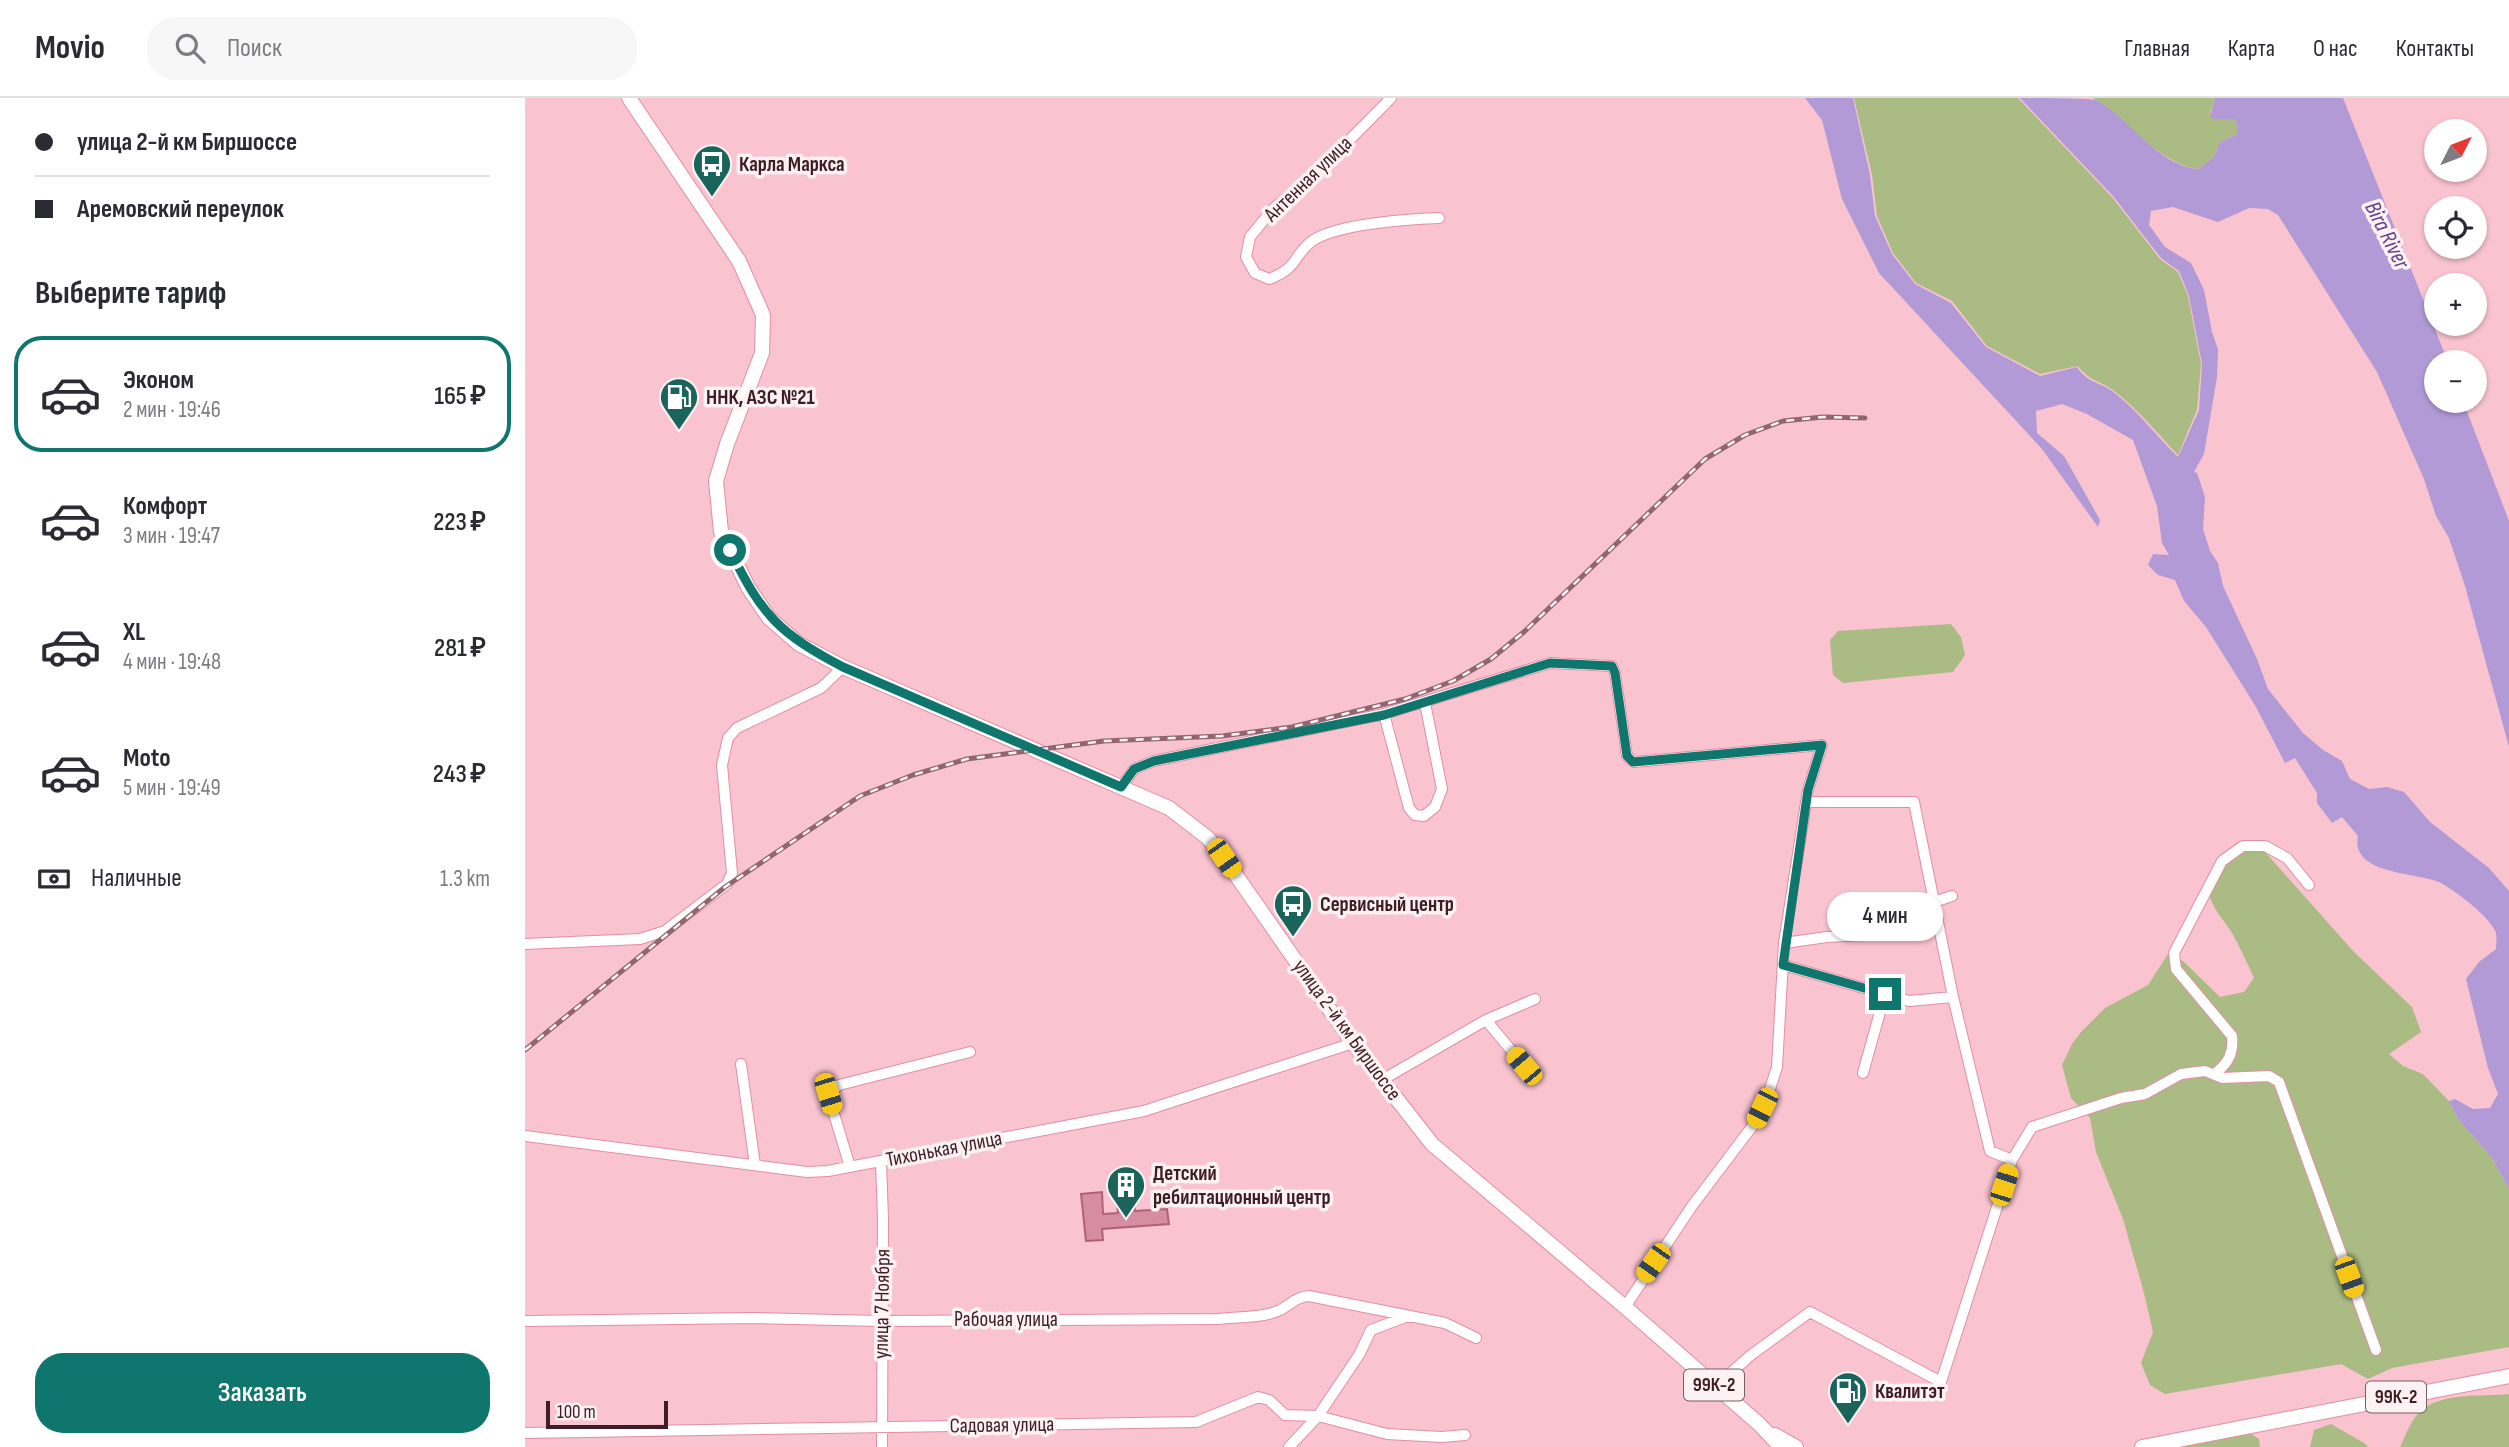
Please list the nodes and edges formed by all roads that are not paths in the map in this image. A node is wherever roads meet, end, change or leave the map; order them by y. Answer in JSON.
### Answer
{"nodes":[{"id":1,"x":629,"y":98,"type":"edge"},
{"id":2,"x":1391,"y":98,"type":"edge"},
{"id":3,"x":1439,"y":218,"type":"dead end"},
{"id":4,"x":843,"y":667,"type":"junction"},
{"id":5,"x":1425,"y":703,"type":"junction"},
{"id":6,"x":1384,"y":715,"type":"junction"},
{"id":7,"x":1121,"y":787,"type":"junction"},
{"id":8,"x":1807,"y":802,"type":"junction"},
{"id":9,"x":2309,"y":885,"type":"dead end"},
{"id":10,"x":1952,"y":896,"type":"dead end"},
{"id":11,"x":1933,"y":902,"type":"junction"},
{"id":12,"x":1784,"y":943,"type":"junction"},
{"id":13,"x":525,"y":944,"type":"edge"},
{"id":14,"x":1783,"y":965,"type":"junction"},
{"id":15,"x":1885,"y":994,"type":"junction"},
{"id":16,"x":1953,"y":997,"type":"junction"},
{"id":17,"x":1535,"y":999,"type":"dead end"},
{"id":18,"x":1486,"y":1020,"type":"junction"},
{"id":19,"x":1353,"y":1043,"type":"junction"},
{"id":20,"x":970,"y":1052,"type":"dead end"},
{"id":21,"x":741,"y":1064,"type":"dead end"},
{"id":22,"x":1524,"y":1066,"type":"dead end"},
{"id":23,"x":1863,"y":1073,"type":"dead end"},
{"id":24,"x":2214,"y":1074,"type":"junction"},
{"id":25,"x":1382,"y":1080,"type":"junction"},
{"id":26,"x":525,"y":1136,"type":"edge"},
{"id":27,"x":2012,"y":1160,"type":"junction"},
{"id":28,"x":881,"y":1161,"type":"junction"},
{"id":29,"x":755,"y":1165,"type":"junction"},
{"id":30,"x":851,"y":1167,"type":"junction"},
{"id":31,"x":1625,"y":1307,"type":"junction"},
{"id":32,"x":1410,"y":1315,"type":"junction"},
{"id":33,"x":525,"y":1321,"type":"edge"},
{"id":34,"x":881,"y":1321,"type":"junction"},
{"id":35,"x":1476,"y":1338,"type":"dead end"},
{"id":36,"x":2376,"y":1350,"type":"dead end"},
{"id":37,"x":2509,"y":1376,"type":"edge"},
{"id":38,"x":1716,"y":1386,"type":"junction"},
{"id":39,"x":1318,"y":1416,"type":"junction"},
{"id":40,"x":1759,"y":1424,"type":"junction"},
{"id":41,"x":882,"y":1427,"type":"junction"},
{"id":42,"x":525,"y":1433,"type":"edge"},
{"id":43,"x":1465,"y":1435,"type":"dead end"},
{"id":44,"x":882,"y":1447,"type":"edge"},
{"id":45,"x":1289,"y":1447,"type":"edge"},
{"id":46,"x":1781,"y":1447,"type":"edge"},
{"id":47,"x":1797,"y":1447,"type":"edge"},
{"id":48,"x":2142,"y":1447,"type":"edge"}],
"edges":[{"from":1,"to":4,"type":"main road","name":"улица 2-й км Биршоссе","number":"99К-2"},
{"from":2,"to":3,"type":"street","name":"Антенная улица"},
{"from":4,"to":7,"type":"main road","name":"улица 2-й км Биршоссе","number":"99К-2"},
{"from":4,"to":13,"type":"street"},
{"from":5,"to":6,"type":"street"},
{"from":5,"to":6,"type":"street"},
{"from":5,"to":8,"type":"street"},
{"from":6,"to":7,"type":"street"},
{"from":7,"to":19,"type":"main road","name":"улица 2-й км Биршоссе","number":"99К-2"},
{"from":8,"to":11,"type":"street"},
{"from":8,"to":12,"type":"street"},
{"from":9,"to":24,"type":"street"},
{"from":10,"to":11,"type":"street"},
{"from":11,"to":12,"type":"street"},
{"from":11,"to":16,"type":"street"},
{"from":12,"to":14,"type":"street"},
{"from":14,"to":15,"type":"street"},
{"from":14,"to":31,"type":"street"},
{"from":15,"to":16,"type":"street"},
{"from":15,"to":23,"type":"street"},
{"from":16,"to":27,"type":"street"},
{"from":17,"to":18,"type":"street"},
{"from":18,"to":22,"type":"street"},
{"from":18,"to":25,"type":"street"},
{"from":19,"to":25,"type":"main road","name":"улица 2-й км Биршоссе","number":"99К-2"},
{"from":19,"to":28,"type":"street","name":"Тихонькая улица"},
{"from":20,"to":30,"type":"street"},
{"from":21,"to":29,"type":"street"},
{"from":24,"to":27,"type":"street"},
{"from":24,"to":36,"type":"street"},
{"from":25,"to":31,"type":"main road","name":"улица 2-й км Биршоссе","number":"99К-2"},
{"from":26,"to":29,"type":"street","name":"Тихонькая улица"},
{"from":27,"to":38,"type":"street"},
{"from":28,"to":30,"type":"street","name":"Тихонькая улица"},
{"from":28,"to":34,"type":"street","name":"улица 7 Ноября"},
{"from":29,"to":30,"type":"street","name":"Тихонькая улица"},
{"from":31,"to":38,"type":"main road","name":"улица 2-й км Биршоссе","number":"99К-2"},
{"from":32,"to":34,"type":"street","name":"Рабочая улица"},
{"from":32,"to":35,"type":"street","name":"Рабочая улица"},
{"from":32,"to":39,"type":"street"},
{"from":33,"to":34,"type":"street","name":"Рабочая улица"},
{"from":34,"to":41,"type":"street","name":"улица 7 Ноября"},
{"from":37,"to":48,"type":"main road","number":"99К-2"},
{"from":38,"to":40,"type":"main road","name":"улица 2-й км Биршоссе","number":"99К-2"},
{"from":39,"to":41,"type":"street","name":"Садовая улица"},
{"from":39,"to":43,"type":"street","name":"Садовая улица"},
{"from":39,"to":45,"type":"street"},
{"from":40,"to":46,"type":"main road","number":"99К-2"},
{"from":40,"to":47,"type":"main road","number":"99К-2"},
{"from":41,"to":42,"type":"street","name":"Садовая улица"},
{"from":41,"to":44,"type":"street","name":"улица 7 Ноября"}]}
